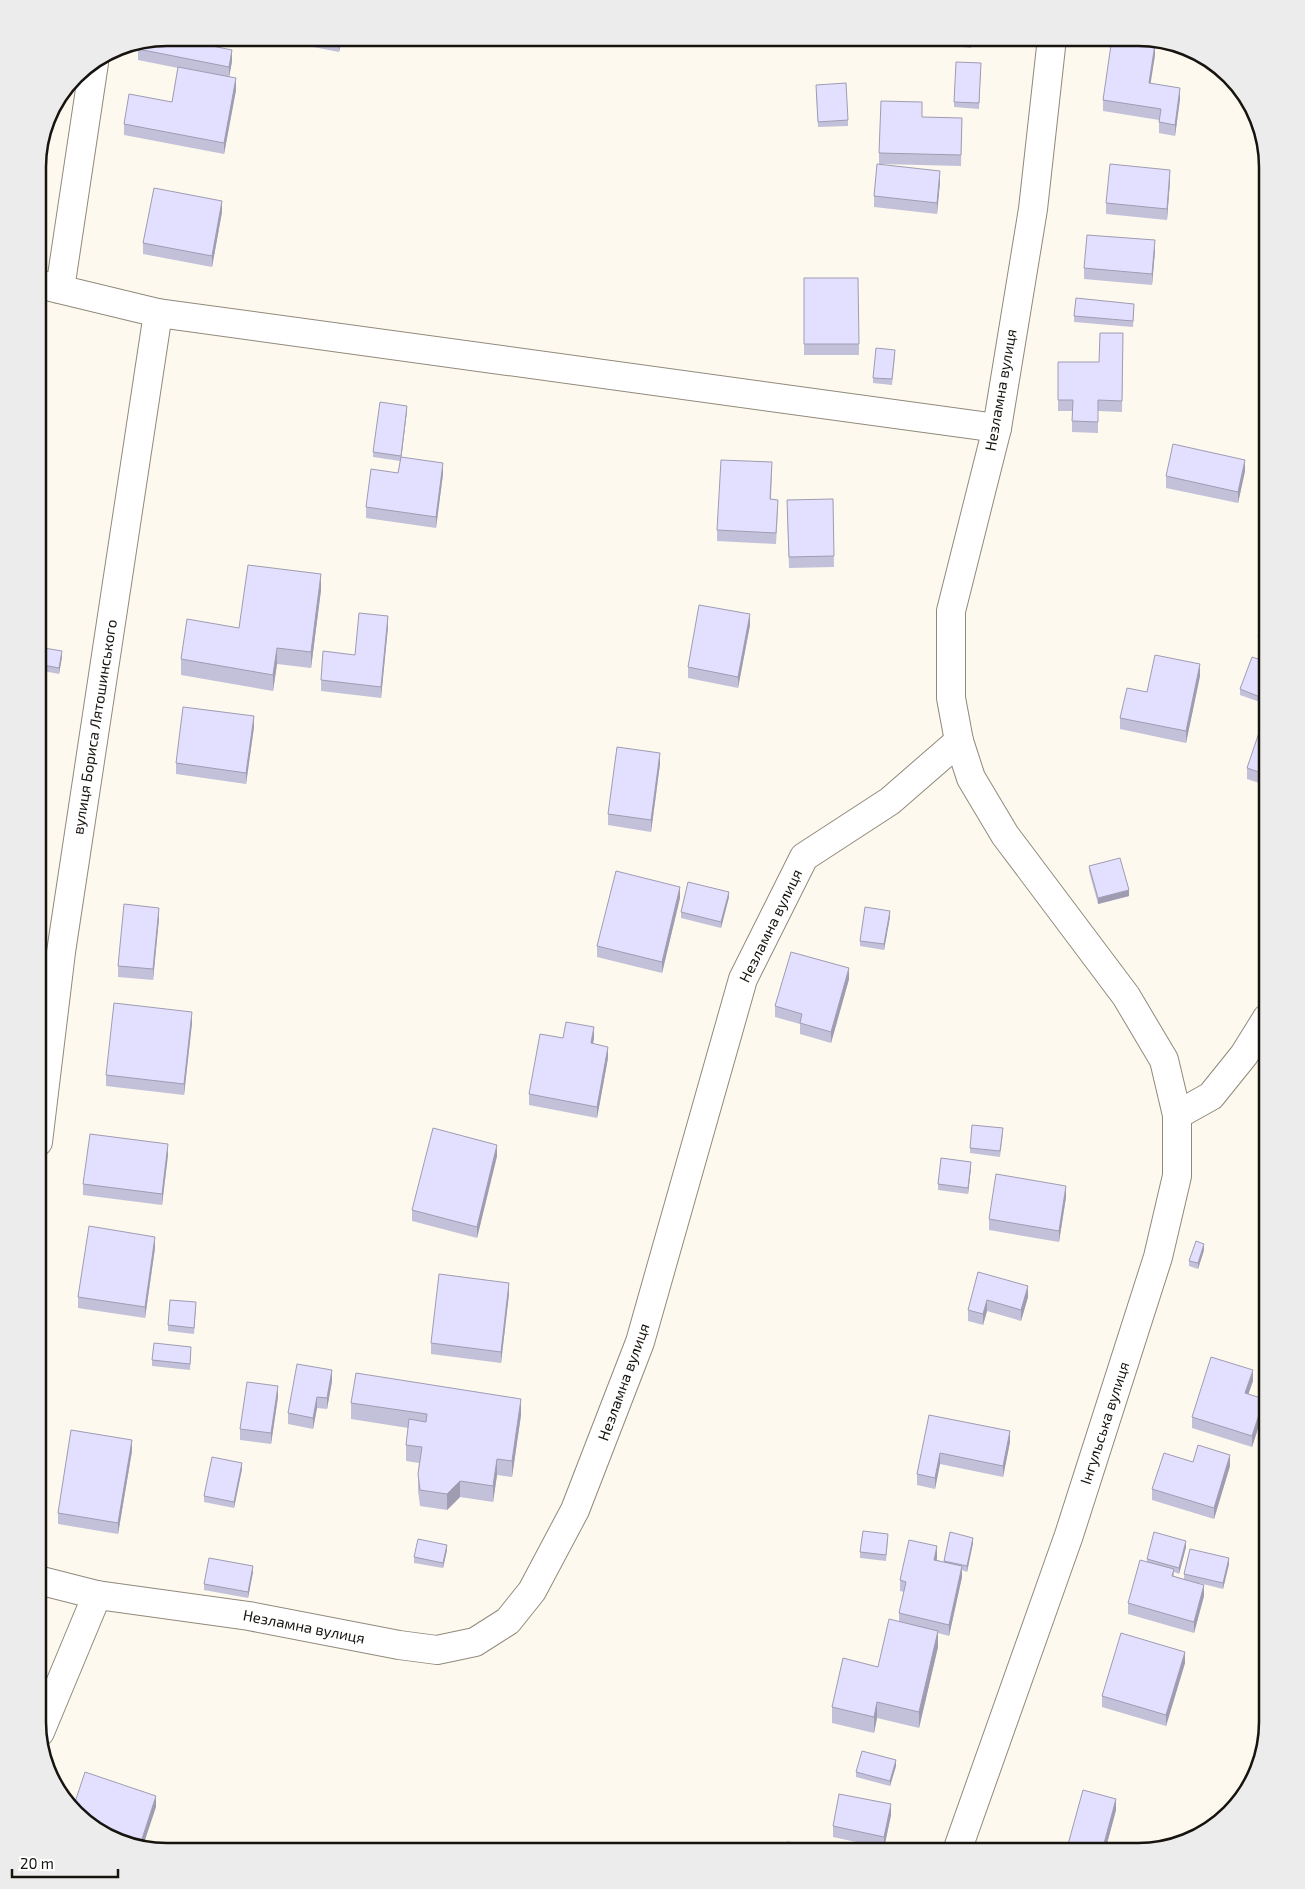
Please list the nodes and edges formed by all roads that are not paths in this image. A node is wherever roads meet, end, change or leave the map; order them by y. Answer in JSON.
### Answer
{"nodes":[{"id":1,"x":1051,"y":47,"type":"edge"},
{"id":2,"x":92,"y":73,"type":"edge"},
{"id":3,"x":49,"y":287,"type":"edge"},
{"id":4,"x":158,"y":313,"type":"junction"},
{"id":5,"x":996,"y":428,"type":"junction"},
{"id":6,"x":959,"y":740,"type":"junction"},
{"id":7,"x":1259,"y":1032,"type":"edge"},
{"id":8,"x":46,"y":1075,"type":"edge"},
{"id":9,"x":1177,"y":1115,"type":"junction"},
{"id":10,"x":46,"y":1582,"type":"edge"},
{"id":11,"x":97,"y":1594,"type":"junction"},
{"id":12,"x":46,"y":1717,"type":"edge"},
{"id":13,"x":960,"y":1843,"type":"edge"}],
"edges":[{"from":1,"to":5,"type":"street","name":"Незламна вулиця"},
{"from":2,"to":3,"type":"street"},
{"from":3,"to":4,"type":"street"},
{"from":4,"to":5,"type":"street"},
{"from":4,"to":8,"type":"street","name":"вулиця Бориса Лятошинського"},
{"from":5,"to":6,"type":"street","name":"Незламна вулиця"},
{"from":6,"to":9,"type":"street","name":"Незламна вулиця"},
{"from":6,"to":11,"type":"street","name":"Незламна вулиця"},
{"from":7,"to":9,"type":"street"},
{"from":9,"to":13,"type":"street","name":"Інгульська вулиця"},
{"from":10,"to":11,"type":"street","name":"Незламна вулиця"},
{"from":11,"to":12,"type":"street"}]}
